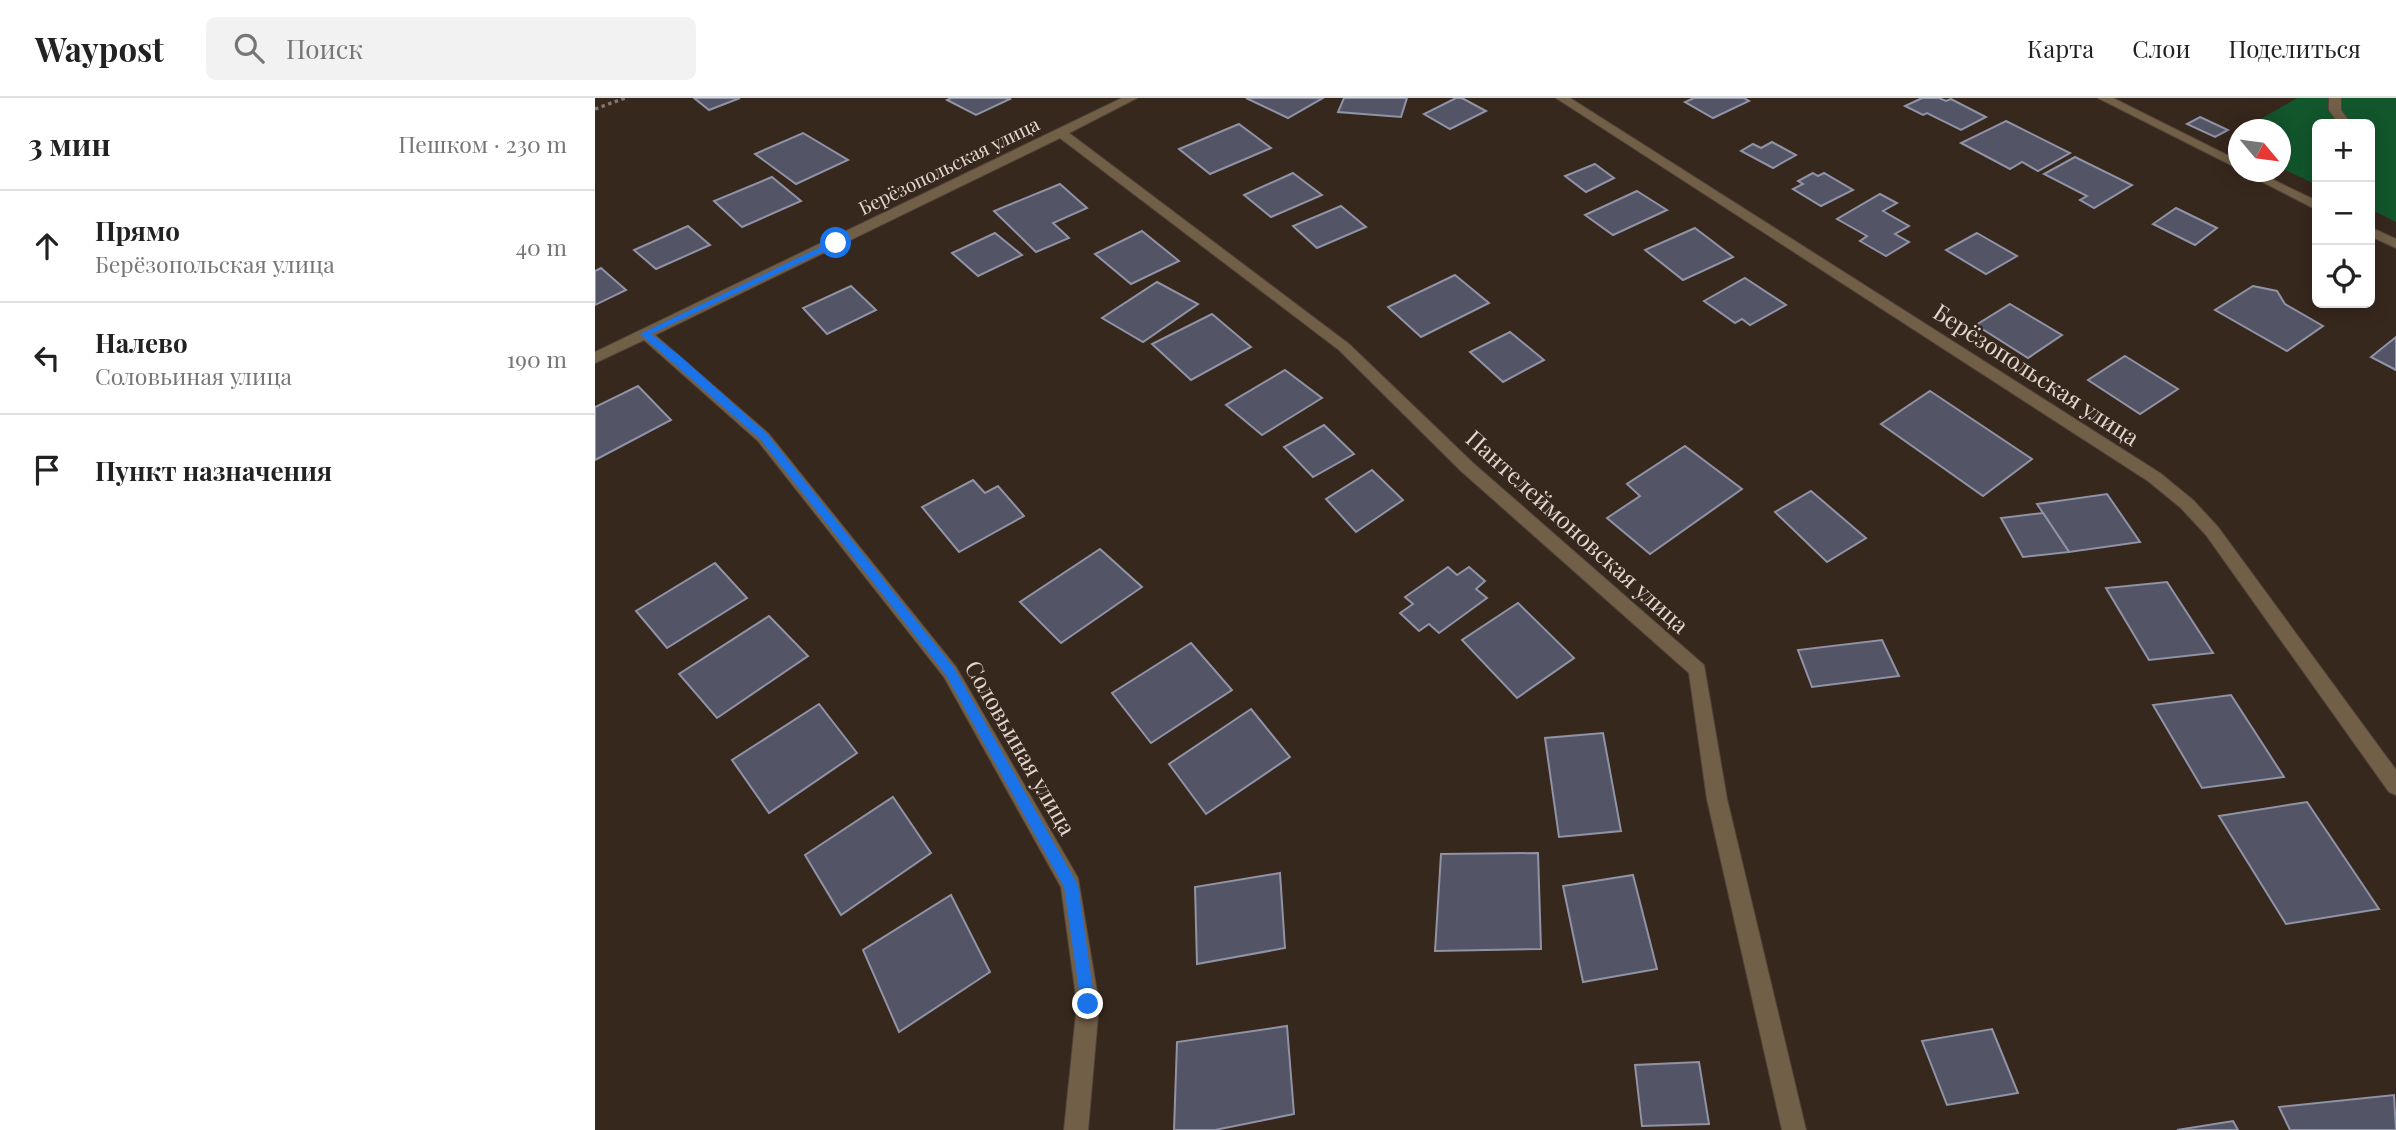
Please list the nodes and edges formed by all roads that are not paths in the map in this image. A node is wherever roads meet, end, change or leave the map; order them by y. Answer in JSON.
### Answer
{"nodes":[{"id":1,"x":1131,"y":98,"type":"edge"},
{"id":2,"x":1562,"y":98,"type":"edge"},
{"id":3,"x":2104,"y":98,"type":"edge"},
{"id":4,"x":2335,"y":98,"type":"edge"},
{"id":5,"x":2341,"y":119,"type":"edge"},
{"id":6,"x":1061,"y":133,"type":"junction"},
{"id":7,"x":2228,"y":161,"type":"edge"},
{"id":8,"x":2269,"y":182,"type":"edge"},
{"id":9,"x":2312,"y":204,"type":"edge"},
{"id":10,"x":2375,"y":234,"type":"edge"},
{"id":11,"x":2396,"y":244,"type":"edge"},
{"id":12,"x":645,"y":334,"type":"junction"},
{"id":13,"x":595,"y":358,"type":"edge"},
{"id":14,"x":2396,"y":786,"type":"edge"},
{"id":15,"x":1076,"y":1130,"type":"edge"},
{"id":16,"x":1794,"y":1130,"type":"edge"}],
"edges":[{"from":1,"to":6,"type":"street","name":"Берёзопольская улица"},
{"from":2,"to":14,"type":"street","name":"Берёзопольская улица"},
{"from":3,"to":7,"type":"street"},
{"from":4,"to":5,"type":"street"},
{"from":6,"to":12,"type":"street","name":"Берёзопольская улица"},
{"from":6,"to":16,"type":"street","name":"Пантелеймоновская улица"},
{"from":8,"to":9,"type":"street"},
{"from":10,"to":11,"type":"street"},
{"from":12,"to":13,"type":"street","name":"Берёзопольская улица"},
{"from":12,"to":15,"type":"street","name":"Соловьиная улица"}]}
